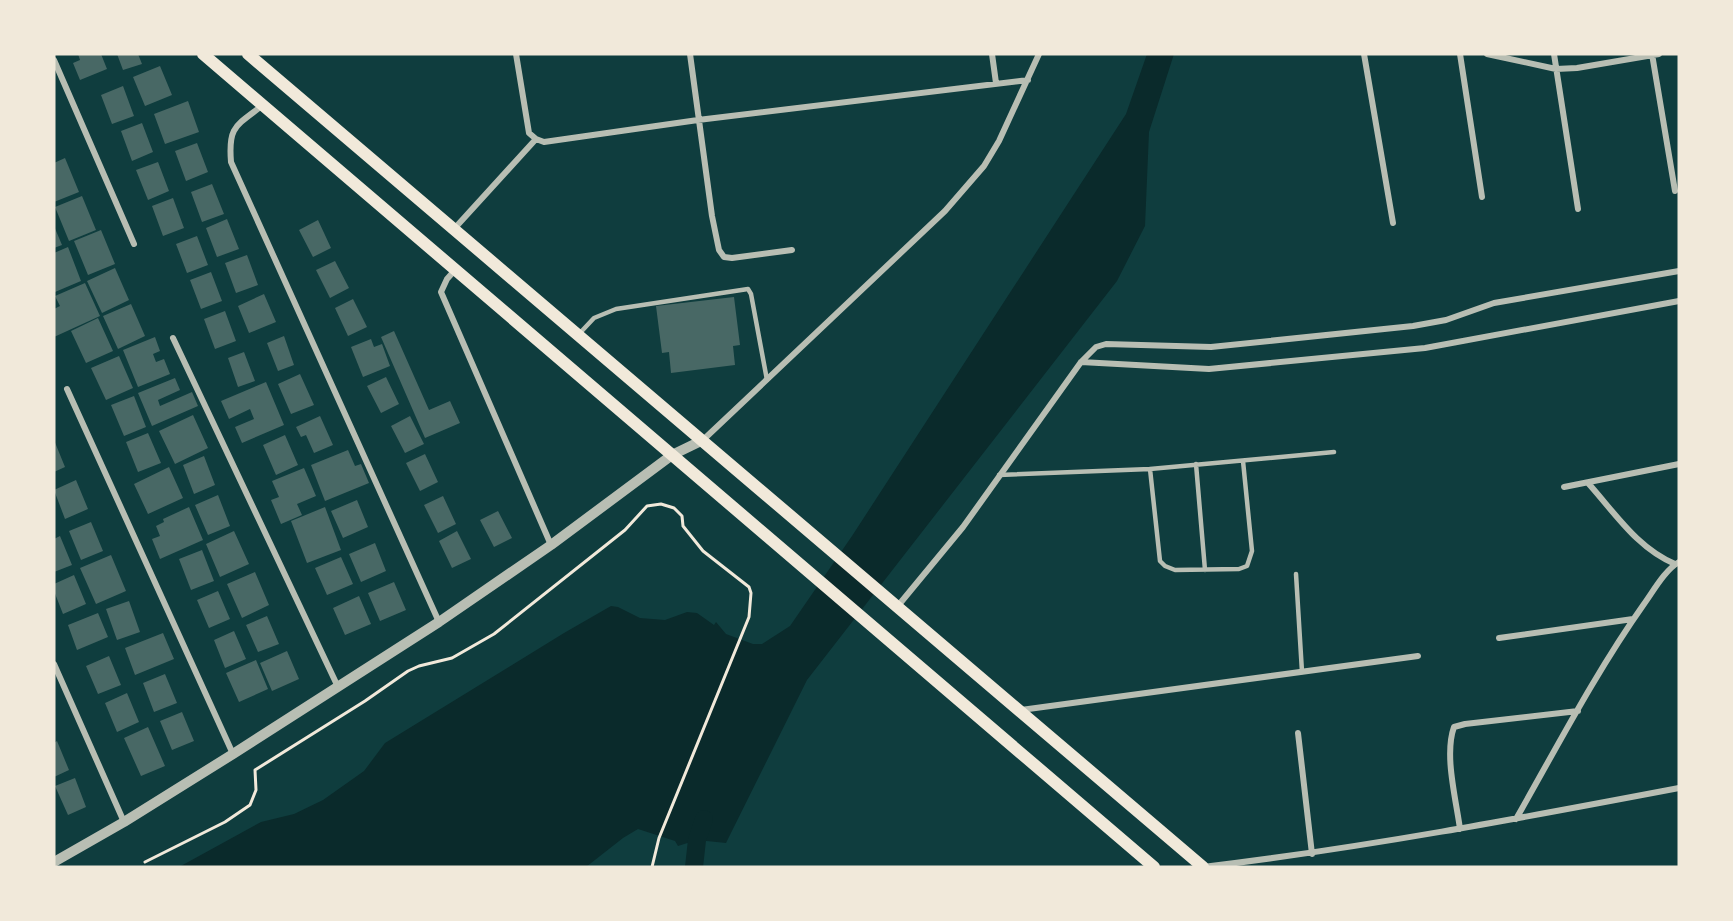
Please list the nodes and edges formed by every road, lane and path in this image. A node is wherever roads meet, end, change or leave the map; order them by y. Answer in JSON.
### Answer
{"nodes":[{"id":1,"x":203,"y":54,"type":"edge"},
{"id":2,"x":248,"y":54,"type":"edge"},
{"id":3,"x":516,"y":54,"type":"edge"},
{"id":4,"x":690,"y":54,"type":"edge"},
{"id":5,"x":992,"y":54,"type":"edge"},
{"id":6,"x":1039,"y":54,"type":"edge"},
{"id":7,"x":1364,"y":54,"type":"edge"},
{"id":8,"x":1460,"y":54,"type":"edge"},
{"id":9,"x":1487,"y":54,"type":"edge"},
{"id":10,"x":1554,"y":54,"type":"edge"},
{"id":11,"x":1655,"y":54,"type":"edge"},
{"id":12,"x":54,"y":60,"type":"edge"},
{"id":13,"x":1556,"y":69,"type":"junction"},
{"id":14,"x":1028,"y":80,"type":"junction"},
{"id":15,"x":996,"y":83,"type":"junction"},
{"id":16,"x":263,"y":105,"type":"junction"},
{"id":17,"x":698,"y":120,"type":"junction"},
{"id":18,"x":536,"y":139,"type":"junction"},
{"id":19,"x":1675,"y":191,"type":"dead end"},
{"id":20,"x":1482,"y":197,"type":"dead end"},
{"id":21,"x":1578,"y":209,"type":"dead end"},
{"id":22,"x":1393,"y":223,"type":"dead end"},
{"id":23,"x":454,"y":229,"type":"junction"},
{"id":24,"x":134,"y":244,"type":"dead end"},
{"id":25,"x":792,"y":250,"type":"dead end"},
{"id":26,"x":456,"y":270,"type":"junction"},
{"id":27,"x":1679,"y":271,"type":"edge"},
{"id":28,"x":1679,"y":301,"type":"edge"},
{"id":29,"x":578,"y":335,"type":"junction"},
{"id":30,"x":173,"y":339,"type":"dead end"},
{"id":31,"x":1081,"y":362,"type":"junction"},
{"id":32,"x":767,"y":380,"type":"junction"},
{"id":33,"x":67,"y":389,"type":"dead end"},
{"id":34,"x":703,"y":440,"type":"junction"},
{"id":35,"x":1334,"y":452,"type":"dead end"},
{"id":36,"x":672,"y":454,"type":"junction"},
{"id":37,"x":1243,"y":461,"type":"junction"},
{"id":38,"x":1196,"y":464,"type":"junction"},
{"id":39,"x":1679,"y":464,"type":"edge"},
{"id":40,"x":1150,"y":469,"type":"junction"},
{"id":41,"x":999,"y":475,"type":"junction"},
{"id":42,"x":1588,"y":483,"type":"junction"},
{"id":43,"x":1564,"y":487,"type":"dead end"},
{"id":44,"x":551,"y":545,"type":"junction"},
{"id":45,"x":1677,"y":563,"type":"edge"},
{"id":46,"x":1205,"y":570,"type":"junction"},
{"id":47,"x":1296,"y":574,"type":"dead end"},
{"id":48,"x":897,"y":607,"type":"junction"},
{"id":49,"x":1633,"y":619,"type":"junction"},
{"id":50,"x":439,"y":622,"type":"junction"},
{"id":51,"x":1499,"y":638,"type":"dead end"},
{"id":52,"x":1418,"y":656,"type":"dead end"},
{"id":53,"x":54,"y":664,"type":"edge"},
{"id":54,"x":1302,"y":672,"type":"junction"},
{"id":55,"x":338,"y":687,"type":"junction"},
{"id":56,"x":1018,"y":711,"type":"junction"},
{"id":57,"x":1578,"y":711,"type":"junction"},
{"id":58,"x":1298,"y":733,"type":"dead end"},
{"id":59,"x":233,"y":754,"type":"junction"},
{"id":60,"x":1679,"y":788,"type":"edge"},
{"id":61,"x":1516,"y":819,"type":"junction"},
{"id":62,"x":124,"y":822,"type":"junction"},
{"id":63,"x":1460,"y":829,"type":"junction"},
{"id":64,"x":1312,"y":854,"type":"junction"},
{"id":65,"x":54,"y":862,"type":"edge"},
{"id":66,"x":145,"y":862,"type":"dead end"},
{"id":67,"x":652,"y":867,"type":"edge"},
{"id":68,"x":1154,"y":867,"type":"edge"},
{"id":69,"x":1203,"y":867,"type":"edge"}],
"edges":[{"from":1,"to":16,"type":"main road"},
{"from":2,"to":23,"type":"main road"},
{"from":3,"to":18,"type":"street"},
{"from":4,"to":17,"type":"street"},
{"from":5,"to":15,"type":"street"},
{"from":6,"to":14,"type":"street"},
{"from":7,"to":22,"type":"street"},
{"from":8,"to":20,"type":"street"},
{"from":9,"to":13,"type":"street"},
{"from":10,"to":13,"type":"street"},
{"from":11,"to":13,"type":"street"},
{"from":11,"to":19,"type":"street"},
{"from":12,"to":24,"type":"street"},
{"from":13,"to":21,"type":"street"},
{"from":14,"to":15,"type":"street"},
{"from":14,"to":32,"type":"street"},
{"from":15,"to":17,"type":"street"},
{"from":16,"to":26,"type":"main road"},
{"from":16,"to":50,"type":"street"},
{"from":17,"to":18,"type":"street"},
{"from":17,"to":25,"type":"street"},
{"from":18,"to":23,"type":"street"},
{"from":23,"to":29,"type":"main road"},
{"from":26,"to":36,"type":"main road"},
{"from":26,"to":44,"type":"street"},
{"from":27,"to":31,"type":"street"},
{"from":28,"to":31,"type":"street"},
{"from":29,"to":32,"type":"lane"},
{"from":29,"to":34,"type":"main road"},
{"from":30,"to":55,"type":"street"},
{"from":31,"to":41,"type":"street"},
{"from":32,"to":34,"type":"street"},
{"from":33,"to":59,"type":"street"},
{"from":34,"to":36,"type":"street"},
{"from":34,"to":48,"type":"main road"},
{"from":35,"to":37,"type":"lane"},
{"from":36,"to":44,"type":"street"},
{"from":36,"to":68,"type":"main road"},
{"from":37,"to":38,"type":"lane"},
{"from":37,"to":46,"type":"lane"},
{"from":38,"to":40,"type":"lane"},
{"from":38,"to":46,"type":"lane"},
{"from":39,"to":42,"type":"street"},
{"from":40,"to":41,"type":"lane"},
{"from":40,"to":46,"type":"lane"},
{"from":41,"to":48,"type":"street"},
{"from":42,"to":43,"type":"street"},
{"from":42,"to":45,"type":"street"},
{"from":44,"to":50,"type":"street"},
{"from":45,"to":49,"type":"street"},
{"from":47,"to":54,"type":"lane"},
{"from":48,"to":56,"type":"main road"},
{"from":49,"to":51,"type":"street"},
{"from":49,"to":57,"type":"street"},
{"from":50,"to":55,"type":"street"},
{"from":52,"to":54,"type":"street"},
{"from":53,"to":62,"type":"street"},
{"from":54,"to":56,"type":"street"},
{"from":55,"to":59,"type":"street"},
{"from":56,"to":69,"type":"main road"},
{"from":57,"to":61,"type":"street"},
{"from":57,"to":63,"type":"street"},
{"from":58,"to":64,"type":"street"},
{"from":59,"to":62,"type":"street"},
{"from":60,"to":61,"type":"street"},
{"from":61,"to":63,"type":"street"},
{"from":62,"to":65,"type":"street"},
{"from":63,"to":64,"type":"street"},
{"from":64,"to":69,"type":"street"},
{"from":66,"to":67,"type":"path"}]}
